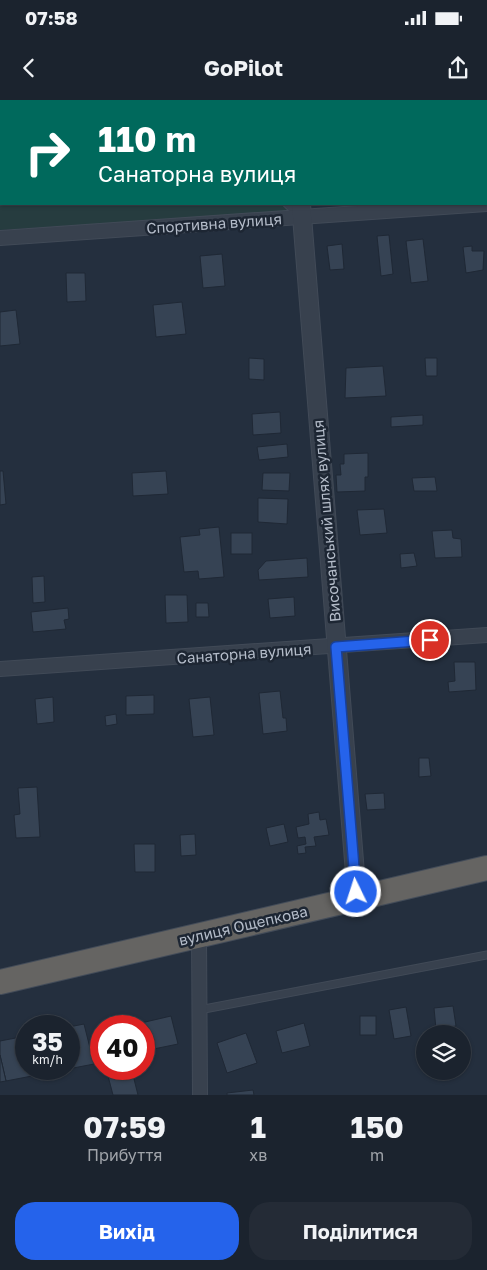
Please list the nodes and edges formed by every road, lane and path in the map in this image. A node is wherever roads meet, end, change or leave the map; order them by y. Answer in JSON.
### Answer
{"nodes":[{"id":1,"x":289,"y":205,"type":"edge"},
{"id":2,"x":456,"y":205,"type":"edge"},
{"id":3,"x":301,"y":210,"type":"edge"},
{"id":4,"x":0,"y":238,"type":"edge"},
{"id":5,"x":487,"y":635,"type":"edge"},
{"id":6,"x":336,"y":647,"type":"junction"},
{"id":7,"x":0,"y":670,"type":"edge"},
{"id":8,"x":487,"y":868,"type":"edge"},
{"id":9,"x":357,"y":898,"type":"junction"},
{"id":10,"x":199,"y":935,"type":"junction"},
{"id":11,"x":487,"y":955,"type":"edge"},
{"id":12,"x":0,"y":982,"type":"edge"},
{"id":13,"x":199,"y":1010,"type":"junction"},
{"id":14,"x":200,"y":1095,"type":"edge"}],
"edges":[{"from":1,"to":3,"type":"lane"},
{"from":2,"to":3,"type":"street","name":"Спортивна вулиця"},
{"from":3,"to":4,"type":"street","name":"Спортивна вулиця"},
{"from":3,"to":6,"type":"street","name":"Височанський шлях вулиця"},
{"from":5,"to":6,"type":"street","name":"Санаторна вулиця"},
{"from":6,"to":7,"type":"street","name":"Санаторна вулиця"},
{"from":6,"to":9,"type":"street","name":"Височанський шлях вулиця"},
{"from":8,"to":9,"type":"highway","name":"вулиця Ощепкова"},
{"from":9,"to":10,"type":"highway","name":"вулиця Ощепкова"},
{"from":10,"to":12,"type":"highway","name":"вулиця Ощепкова"},
{"from":10,"to":13,"type":"street"},
{"from":11,"to":13,"type":"lane"},
{"from":13,"to":14,"type":"street"}]}
